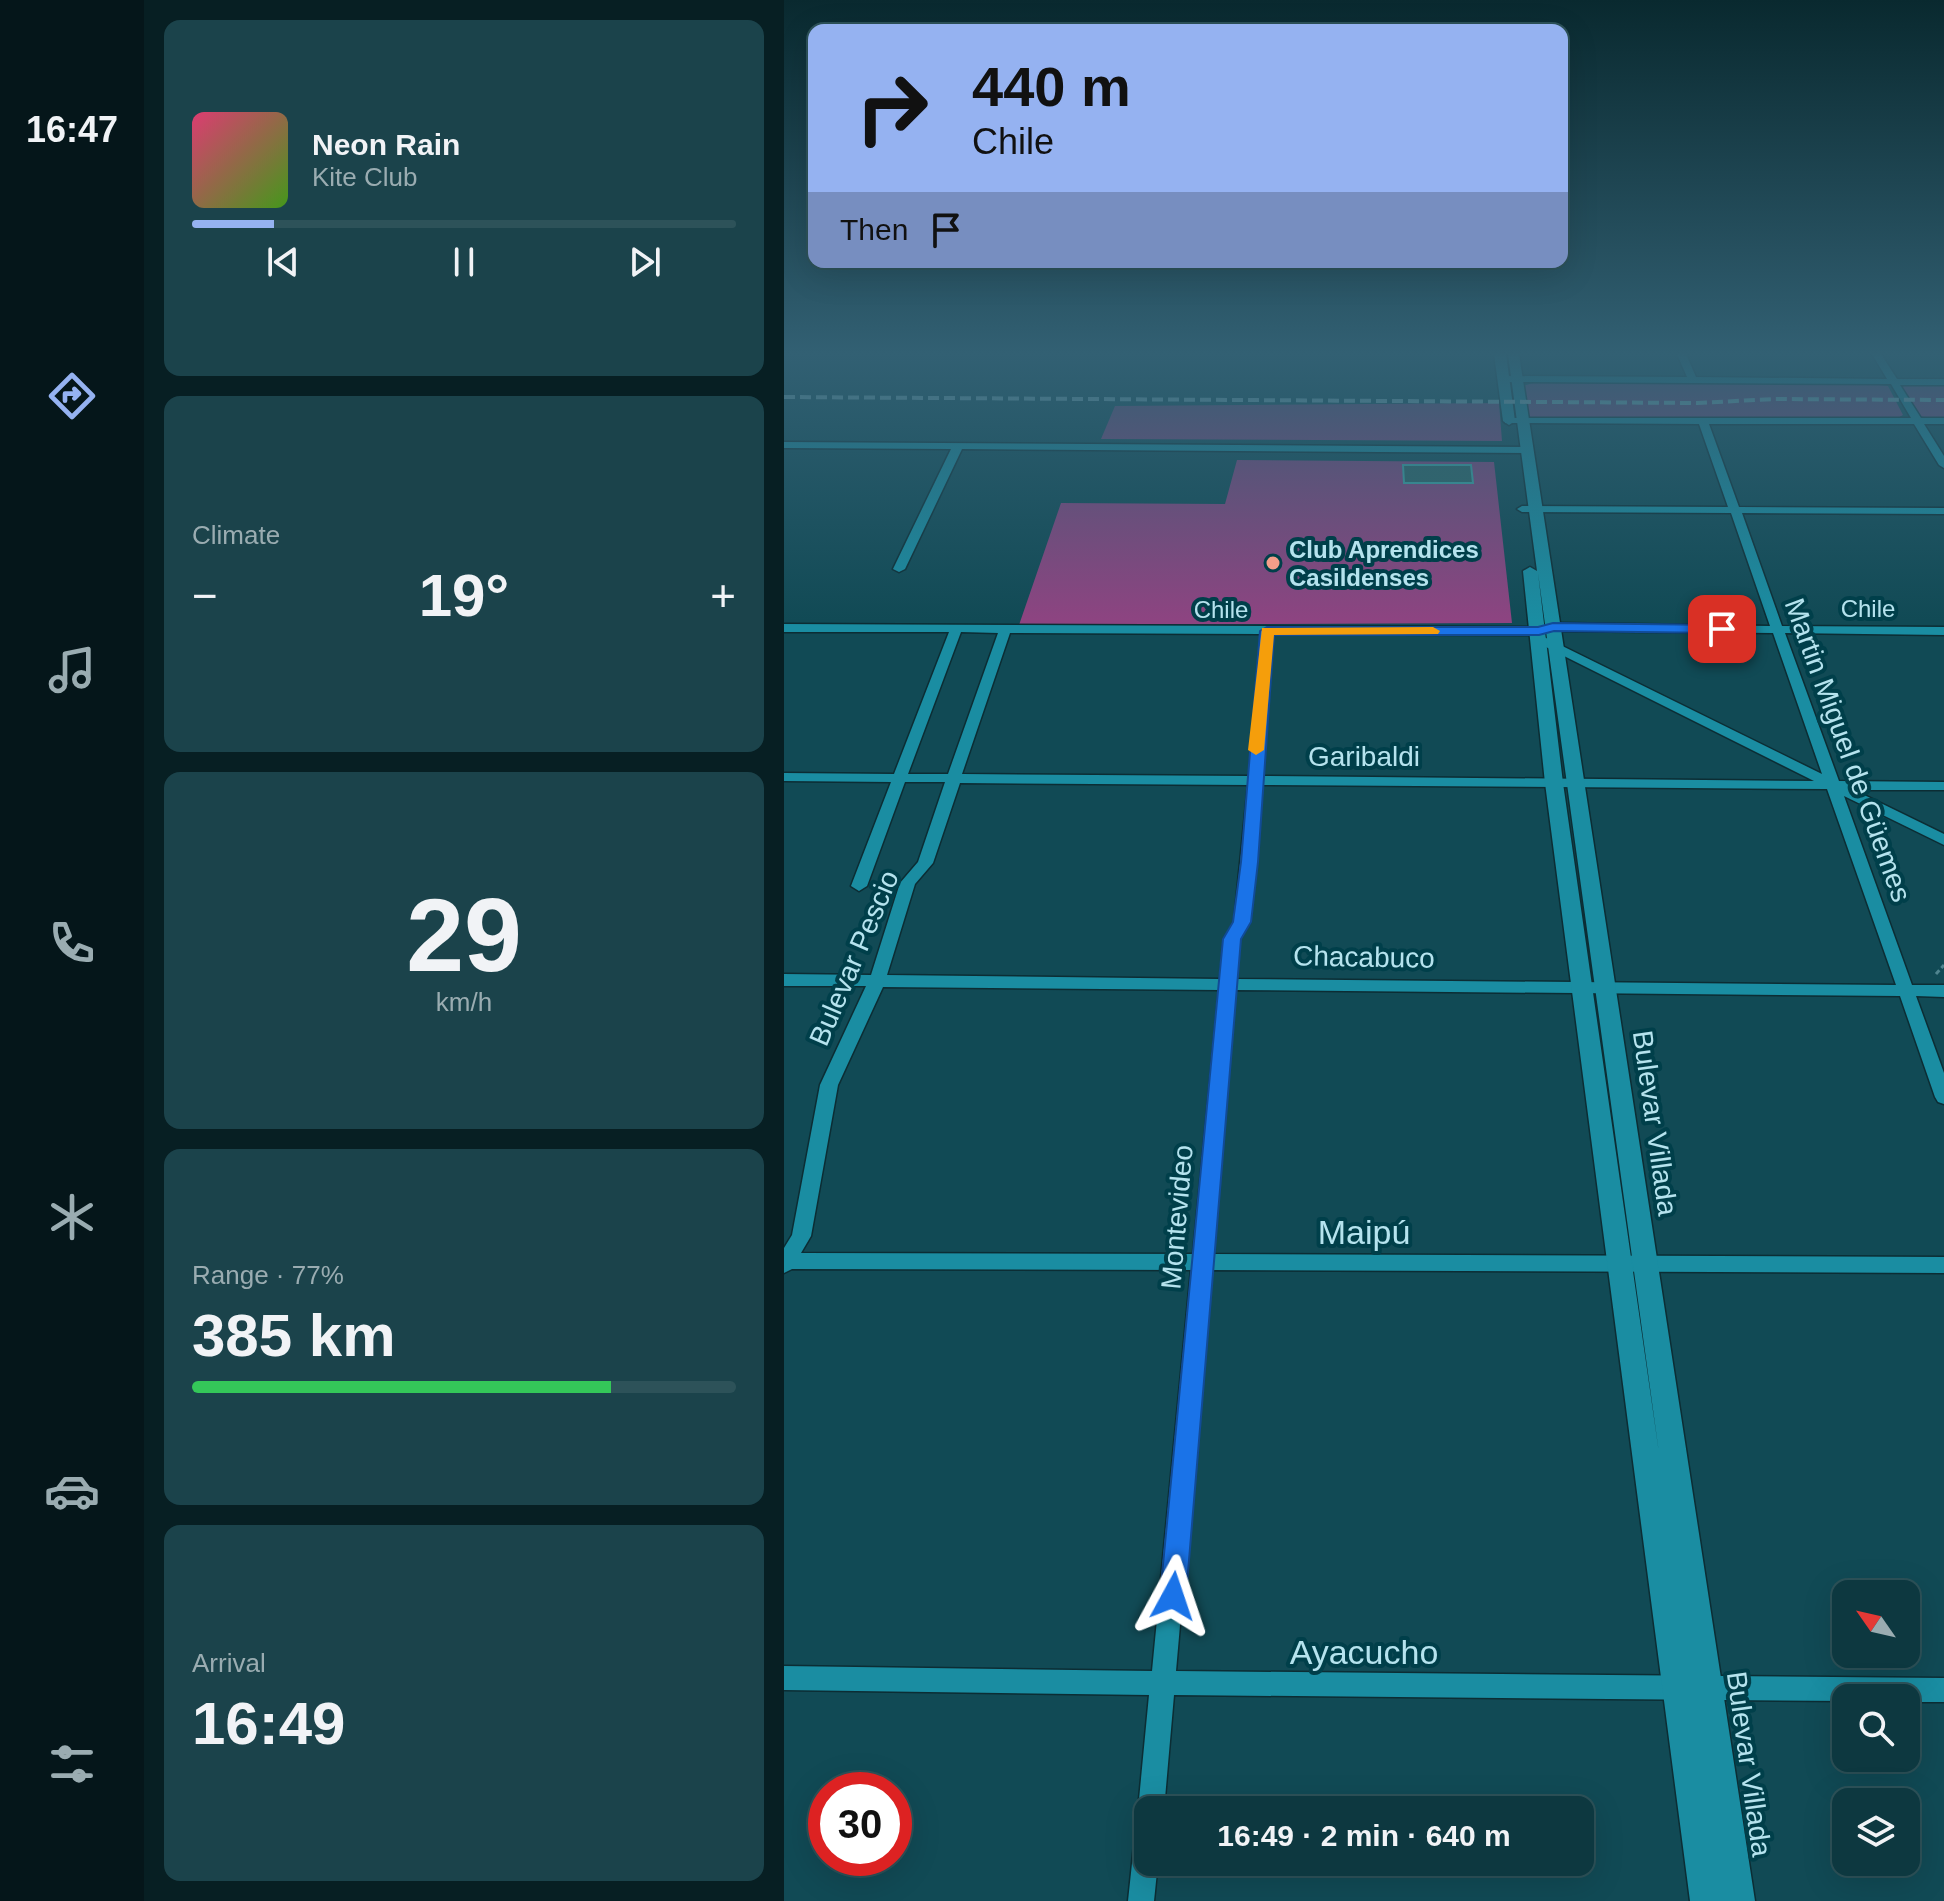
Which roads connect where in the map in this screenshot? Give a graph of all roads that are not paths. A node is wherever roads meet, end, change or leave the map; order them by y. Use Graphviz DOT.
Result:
graph roads {
  1 [pos="815,443"];
  2 [pos="889,443"];
  3 [pos="1519,443"];
  4 [pos="1711,443"];
  5 [pos="1931,443"];
  6 [pos="958,446"];
  7 [pos="1520,447"];
  8 [pos="1944,465"];
  9 [pos="1528,509"];
  10 [pos="1736,510"];
  11 [pos="1944,511"];
  12 [pos="899,569"];
  13 [pos="784,628"];
  14 [pos="956,629"];
  15 [pos="1005,629"];
  16 [pos="1778,629"];
  17 [pos="1267,631"];
  18 [pos="1944,631"];
  19 [pos="1547,636"];
  20 [pos="784,777"];
  21 [pos="900,778"];
  22 [pos="953,780"];
  23 [pos="1254,781"];
  24 [pos="1565,783"];
  25 [pos="1833,785"];
  26 [pos="1944,786"];
  27 [pos="1944,840"];
  28 [pos="859,886"];
  29 [pos="784,980"];
  30 [pos="877,981"];
  31 [pos="1230,981"];
  32 [pos="1595,986"];
  33 [pos="1906,990"];
  34 [pos="1944,991"];
  35 [pos="1944,1097"];
  36 [pos="785,1262"];
  37 [pos="1621,1263"];
  38 [pos="1645,1263"];
  39 [pos="1205,1264"];
  40 [pos="1944,1265"];
  41 [pos="784,1678"];
  42 [pos="1164,1686"];
  43 [pos="1707,1686"];
  44 [pos="1676,1687"];
  45 [pos="1944,1690"];
  46 [pos="1152,1796"];
  47 [pos="1144,1876"];
  48 [pos="1141,1901"];
  49 [pos="1707,1901"];
  50 [pos="1738,1901"];
  1 -- 6 [label="street"];
  2 -- 7 [label="street"];
  3 -- 7 [label="main road, Bulevar Villada"];
  4 -- 10 [label="street, Martin Miguel de Güemes"];
  5 -- 8 [label="street"];
  6 -- 7 [label="street"];
  6 -- 12 [label="street"];
  7 -- 9 [label="main road, Bulevar Villada"];
  9 -- 10 [label="street"];
  9 -- 19 [label="main road, Bulevar Villada"];
  10 -- 11 [label="street"];
  10 -- 16 [label="street, Martin Miguel de Güemes"];
  13 -- 14 [label="street, Chile"];
  14 -- 15 [label="street, Chile"];
  14 -- 21 [label="street, Bulevar Pescio"];
  15 -- 17 [label="street, Chile"];
  15 -- 22 [label="street, Bulevar Pescio"];
  16 -- 18 [label="street, Chile"];
  16 -- 19 [label="street, Chile"];
  16 -- 25 [label="street, Martin Miguel de Güemes"];
  17 -- 19 [label="street, Chile"];
  17 -- 23 [label="street, Montevideo"];
  19 -- 24 [label="main road, Bulevar Villada"];
  19 -- 25 [label="street"];
  20 -- 21 [label="street, Garibaldi"];
  21 -- 22 [label="street, Garibaldi"];
  21 -- 28 [label="street, Bulevar Pescio"];
  22 -- 23 [label="street, Garibaldi"];
  22 -- 30 [label="street, Bulevar Pescio"];
  23 -- 24 [label="street, Garibaldi"];
  23 -- 31 [label="street, Montevideo"];
  24 -- 25 [label="street, Garibaldi"];
  24 -- 32 [label="main road, Bulevar Villada"];
  25 -- 26 [label="street, Garibaldi"];
  25 -- 27 [label="street"];
  25 -- 33 [label="street, Martin Miguel de Güemes"];
  29 -- 30 [label="street, Chacabuco"];
  30 -- 31 [label="street, Chacabuco"];
  30 -- 36 [label="street, Bulevar Pescio"];
  31 -- 32 [label="street, Chacabuco"];
  31 -- 39 [label="street, Montevideo"];
  32 -- 33 [label="street, Chacabuco"];
  32 -- 37 [label="main road, Bulevar Villada"];
  32 -- 38 [label="main road, Bulevar Villada"];
  33 -- 34 [label="street, Chacabuco"];
  33 -- 35 [label="street, Martin Miguel de Güemes"];
  36 -- 39 [label="street, Maipú"];
  37 -- 38 [label="street, Maipú"];
  37 -- 39 [label="street, Maipú"];
  37 -- 44 [label="main road, Bulevar Villada"];
  38 -- 40 [label="street, Maipú"];
  38 -- 43 [label="main road, Bulevar Villada"];
  39 -- 42 [label="street, Montevideo"];
  41 -- 42 [label="street, Ayacucho"];
  42 -- 44 [label="street, Ayacucho"];
  42 -- 46 [label="street, Montevideo"];
  43 -- 44 [label="street, Ayacucho"];
  43 -- 45 [label="street, Ayacucho"];
  43 -- 50 [label="main road, Bulevar Villada"];
  44 -- 49 [label="main road, Bulevar Villada"];
  47 -- 48 [label="street"];
}
